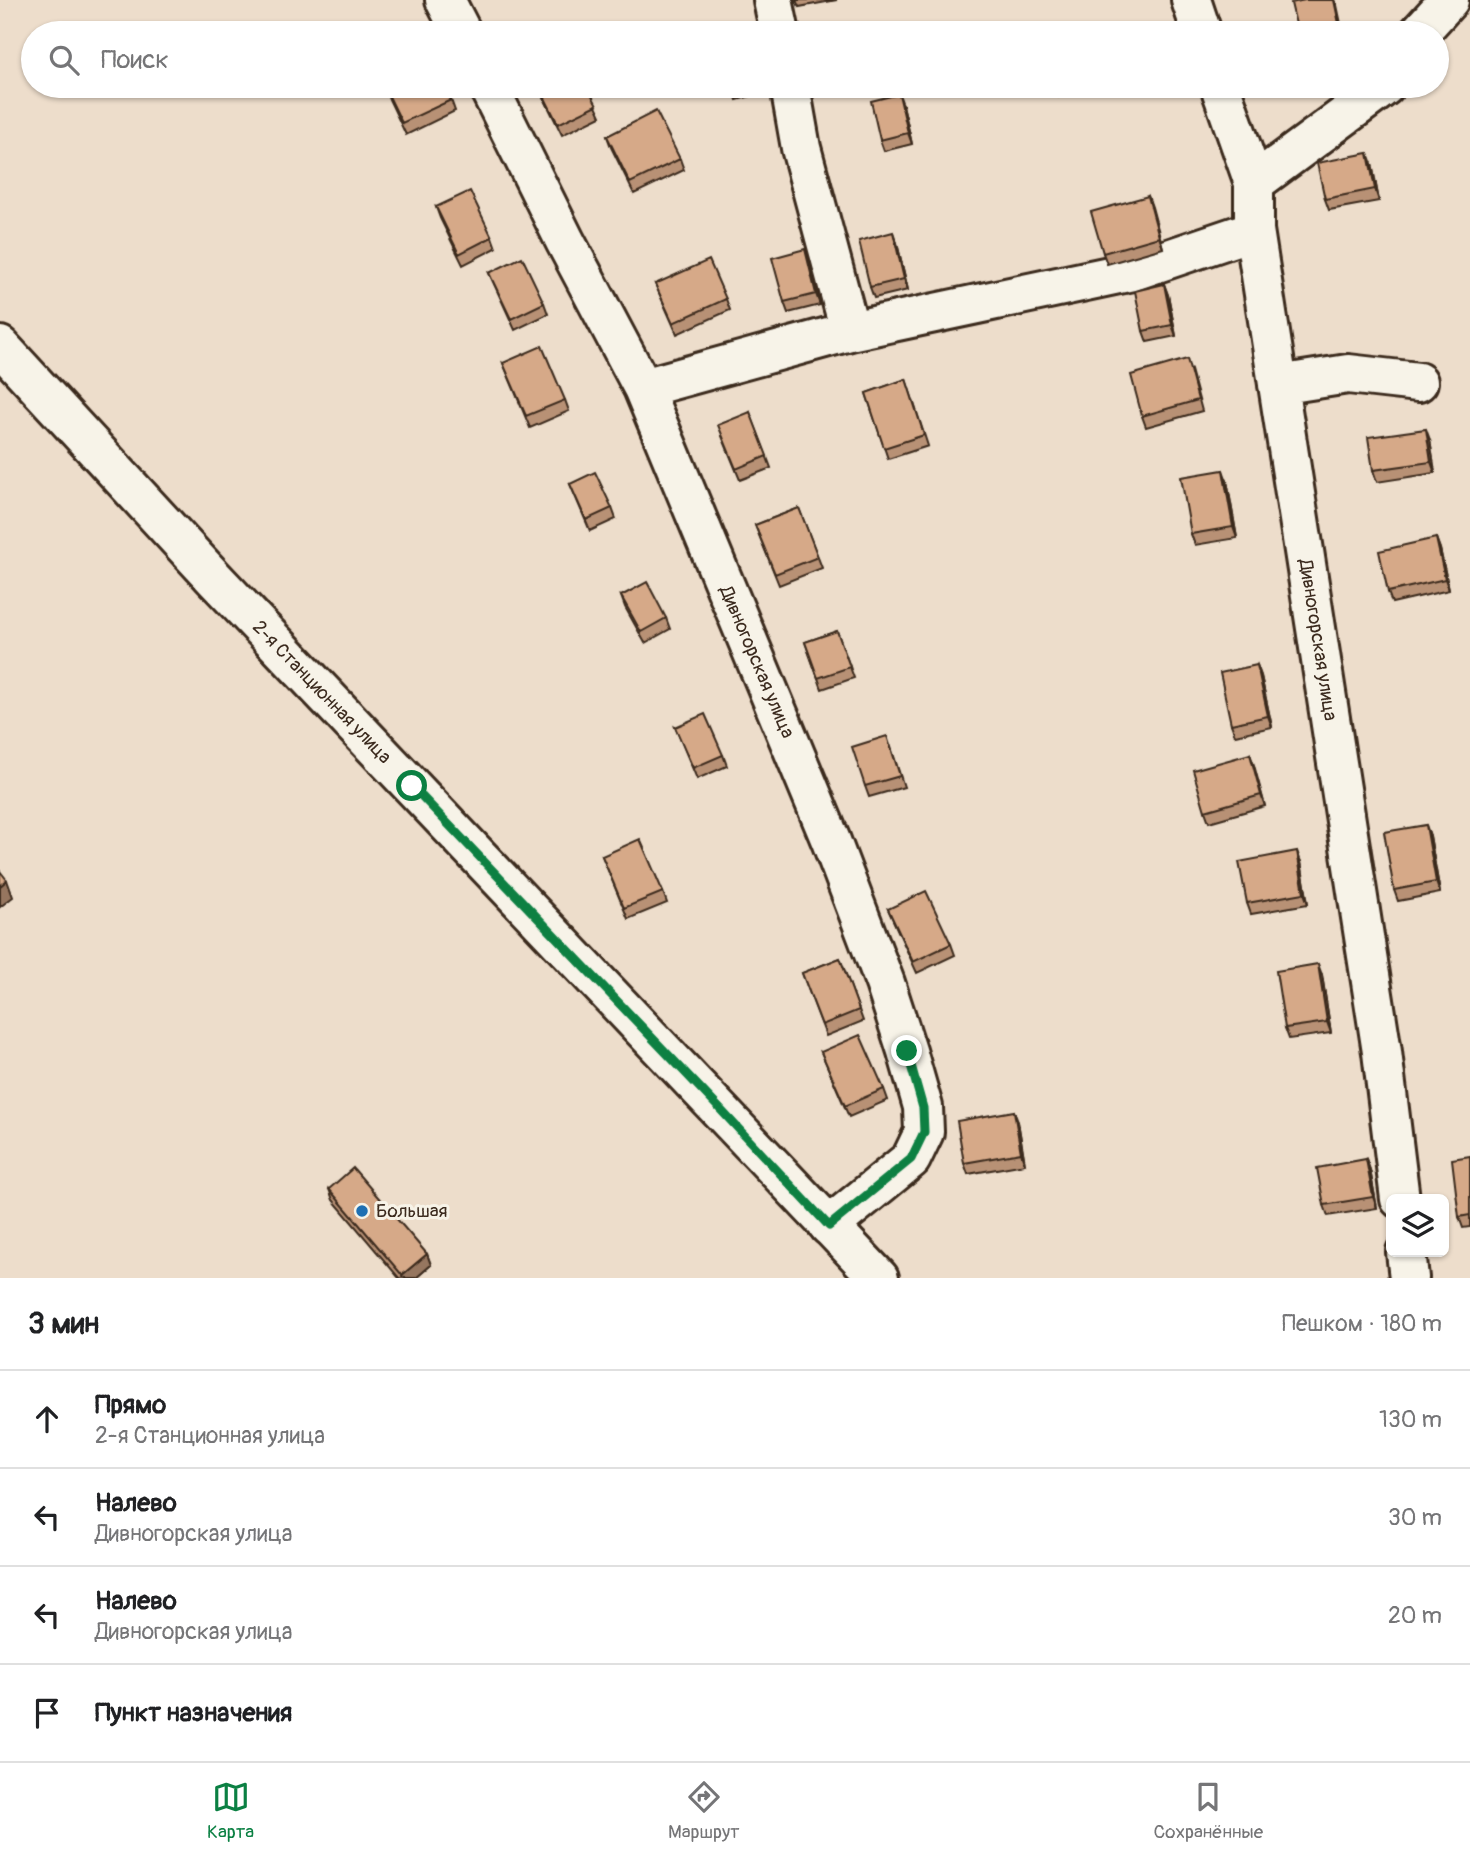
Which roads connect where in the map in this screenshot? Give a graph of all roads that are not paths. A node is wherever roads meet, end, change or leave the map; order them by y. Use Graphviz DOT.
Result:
graph roads {
  1 [pos="445,0"];
  2 [pos="774,0"];
  3 [pos="1191,0"];
  4 [pos="1449,0"];
  5 [pos="456,21"];
  6 [pos="778,21"];
  7 [pos="1198,21"];
  8 [pos="1430,21"];
  9 [pos="494,98"];
  10 [pos="792,98"];
  11 [pos="1224,98"];
  12 [pos="1369,98"];
  13 [pos="1254,183"];
  14 [pos="1254,230"];
  15 [pos="850,331"];
  16 [pos="0,346"];
  17 [pos="1418,382"];
  18 [pos="1278,385"];
  19 [pos="643,388"];
  20 [pos="1398,1194"];
  21 [pos="829,1226"];
  22 [pos="1407,1257"];
  23 [pos="879,1278"];
  24 [pos="1409,1278"];
  1 -- 5 [label="street"];
  2 -- 6 [label="street"];
  3 -- 7 [label="street"];
  4 -- 8 [label="street"];
  9 -- 19 [label="street, Дивногорская улица"];
  10 -- 15 [label="street"];
  11 -- 13 [label="street, Дивногорская улица"];
  12 -- 13 [label="street"];
  13 -- 14 [label="street, Дивногорская улица"];
  14 -- 15 [label="street"];
  14 -- 18 [label="street, Дивногорская улица"];
  15 -- 19 [label="street"];
  16 -- 21 [label="street, 2-я Станционная улица"];
  17 -- 18 [label="street"];
  18 -- 20 [label="street, Дивногорская улица"];
  19 -- 21 [label="street, Дивногорская улица"];
  21 -- 23 [label="street, 2-я Станционная улица"];
  22 -- 24 [label="street"];
}
